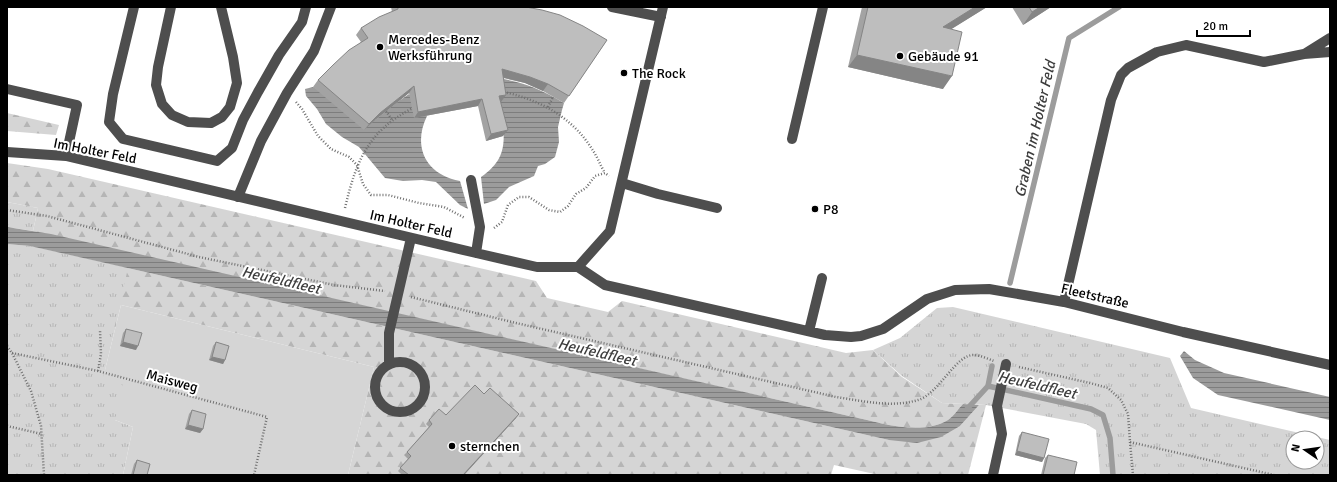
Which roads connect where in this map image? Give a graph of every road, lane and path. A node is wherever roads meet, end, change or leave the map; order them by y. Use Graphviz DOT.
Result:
graph roads {
  1 [pos="134,7"];
  2 [pos="171,7"];
  3 [pos="221,7"];
  4 [pos="306,7"];
  5 [pos="331,7"];
  6 [pos="612,7"];
  7 [pos="663,7"];
  8 [pos="823,7"];
  9 [pos="625,8"];
  10 [pos="661,17"];
  11 [pos="1330,38"];
  12 [pos="1330,52"];
  13 [pos="1304,54"];
  14 [pos="7,89"];
  15 [pos="503,92"];
  16 [pos="287,93"];
  17 [pos="553,97"];
  18 [pos="418,106"];
  19 [pos="548,107"];
  20 [pos="386,111"];
  21 [pos="392,120"];
  22 [pos="792,139"];
  23 [pos="7,152"];
  24 [pos="66,156"];
  25 [pos="357,165"];
  26 [pos="605,173"];
  27 [pos="471,180"];
  28 [pos="622,183"];
  29 [pos="238,197"];
  30 [pos="717,208"];
  31 [pos="7,210"];
  32 [pos="342,222"];
  33 [pos="480,227"];
  34 [pos="410,238"];
  35 [pos="476,253"];
  36 [pos="578,267"];
  37 [pos="822,278"];
  38 [pos="398,293"];
  39 [pos="1064,302"];
  40 [pos="100,330"];
  41 [pos="809,332"];
  42 [pos="7,346"];
  43 [pos="12,353"];
  44 [pos="389,364"];
  45 [pos="1330,365"];
  46 [pos="1006,366"];
  47 [pos="98,371"];
  48 [pos="7,426"];
  49 [pos="42,434"];
  50 [pos="1130,442"];
  51 [pos="44,475"];
  52 [pos="254,475"];
  53 [pos="993,475"];
  54 [pos="1133,475"];
  55 [pos="1274,475"];
  1 -- 4 [label="street"];
  2 -- 3 [label="street"];
  5 -- 16 [label="street"];
  6 -- 9 [label="street"];
  7 -- 10 [label="street"];
  8 -- 22 [label="street"];
  9 -- 10 [label="street"];
  10 -- 28 [label="street"];
  11 -- 13 [label="street"];
  12 -- 13 [label="street"];
  13 -- 39 [label="street"];
  14 -- 24 [label="street"];
  15 -- 19 [label="path"];
  16 -- 25 [label="path"];
  16 -- 29 [label="street"];
  17 -- 19 [label="path"];
  18 -- 21 [label="path"];
  19 -- 26 [label="path"];
  20 -- 21 [label="path"];
  21 -- 25 [label="path"];
  23 -- 24 [label="street, Im Holter Feld"];
  24 -- 29 [label="street, Im Holter Feld"];
  25 -- 32 [label="path"];
  25 -- 33 [label="path"];
  26 -- 28 [label="path"];
  26 -- 33 [label="path"];
  27 -- 33 [label="street"];
  28 -- 30 [label="street"];
  28 -- 36 [label="street"];
  29 -- 32 [label="street, Im Holter Feld"];
  31 -- 38 [label="path"];
  32 -- 34 [label="street, Im Holter Feld"];
  33 -- 35 [label="street"];
  34 -- 35 [label="street, Im Holter Feld"];
  34 -- 38 [label="street"];
  35 -- 36 [label="street, Im Holter Feld"];
  36 -- 41 [label="street, Fleetstraße"];
  37 -- 41 [label="street"];
  38 -- 44 [label="street"];
  38 -- 46 [label="path"];
  39 -- 41 [label="street, Fleetstraße"];
  39 -- 45 [label="street, Fleetstraße"];
  40 -- 47 [label="path"];
  42 -- 43 [label="path"];
  43 -- 47 [label="path, Maisweg"];
  43 -- 49 [label="path"];
  44 -- 44 [label="street"];
  46 -- 50 [label="path"];
  46 -- 53 [label="street"];
  47 -- 52 [label="path, Maisweg"];
  48 -- 49 [label="path"];
  49 -- 51 [label="path"];
  50 -- 54 [label="path"];
  50 -- 55 [label="path"];
}
